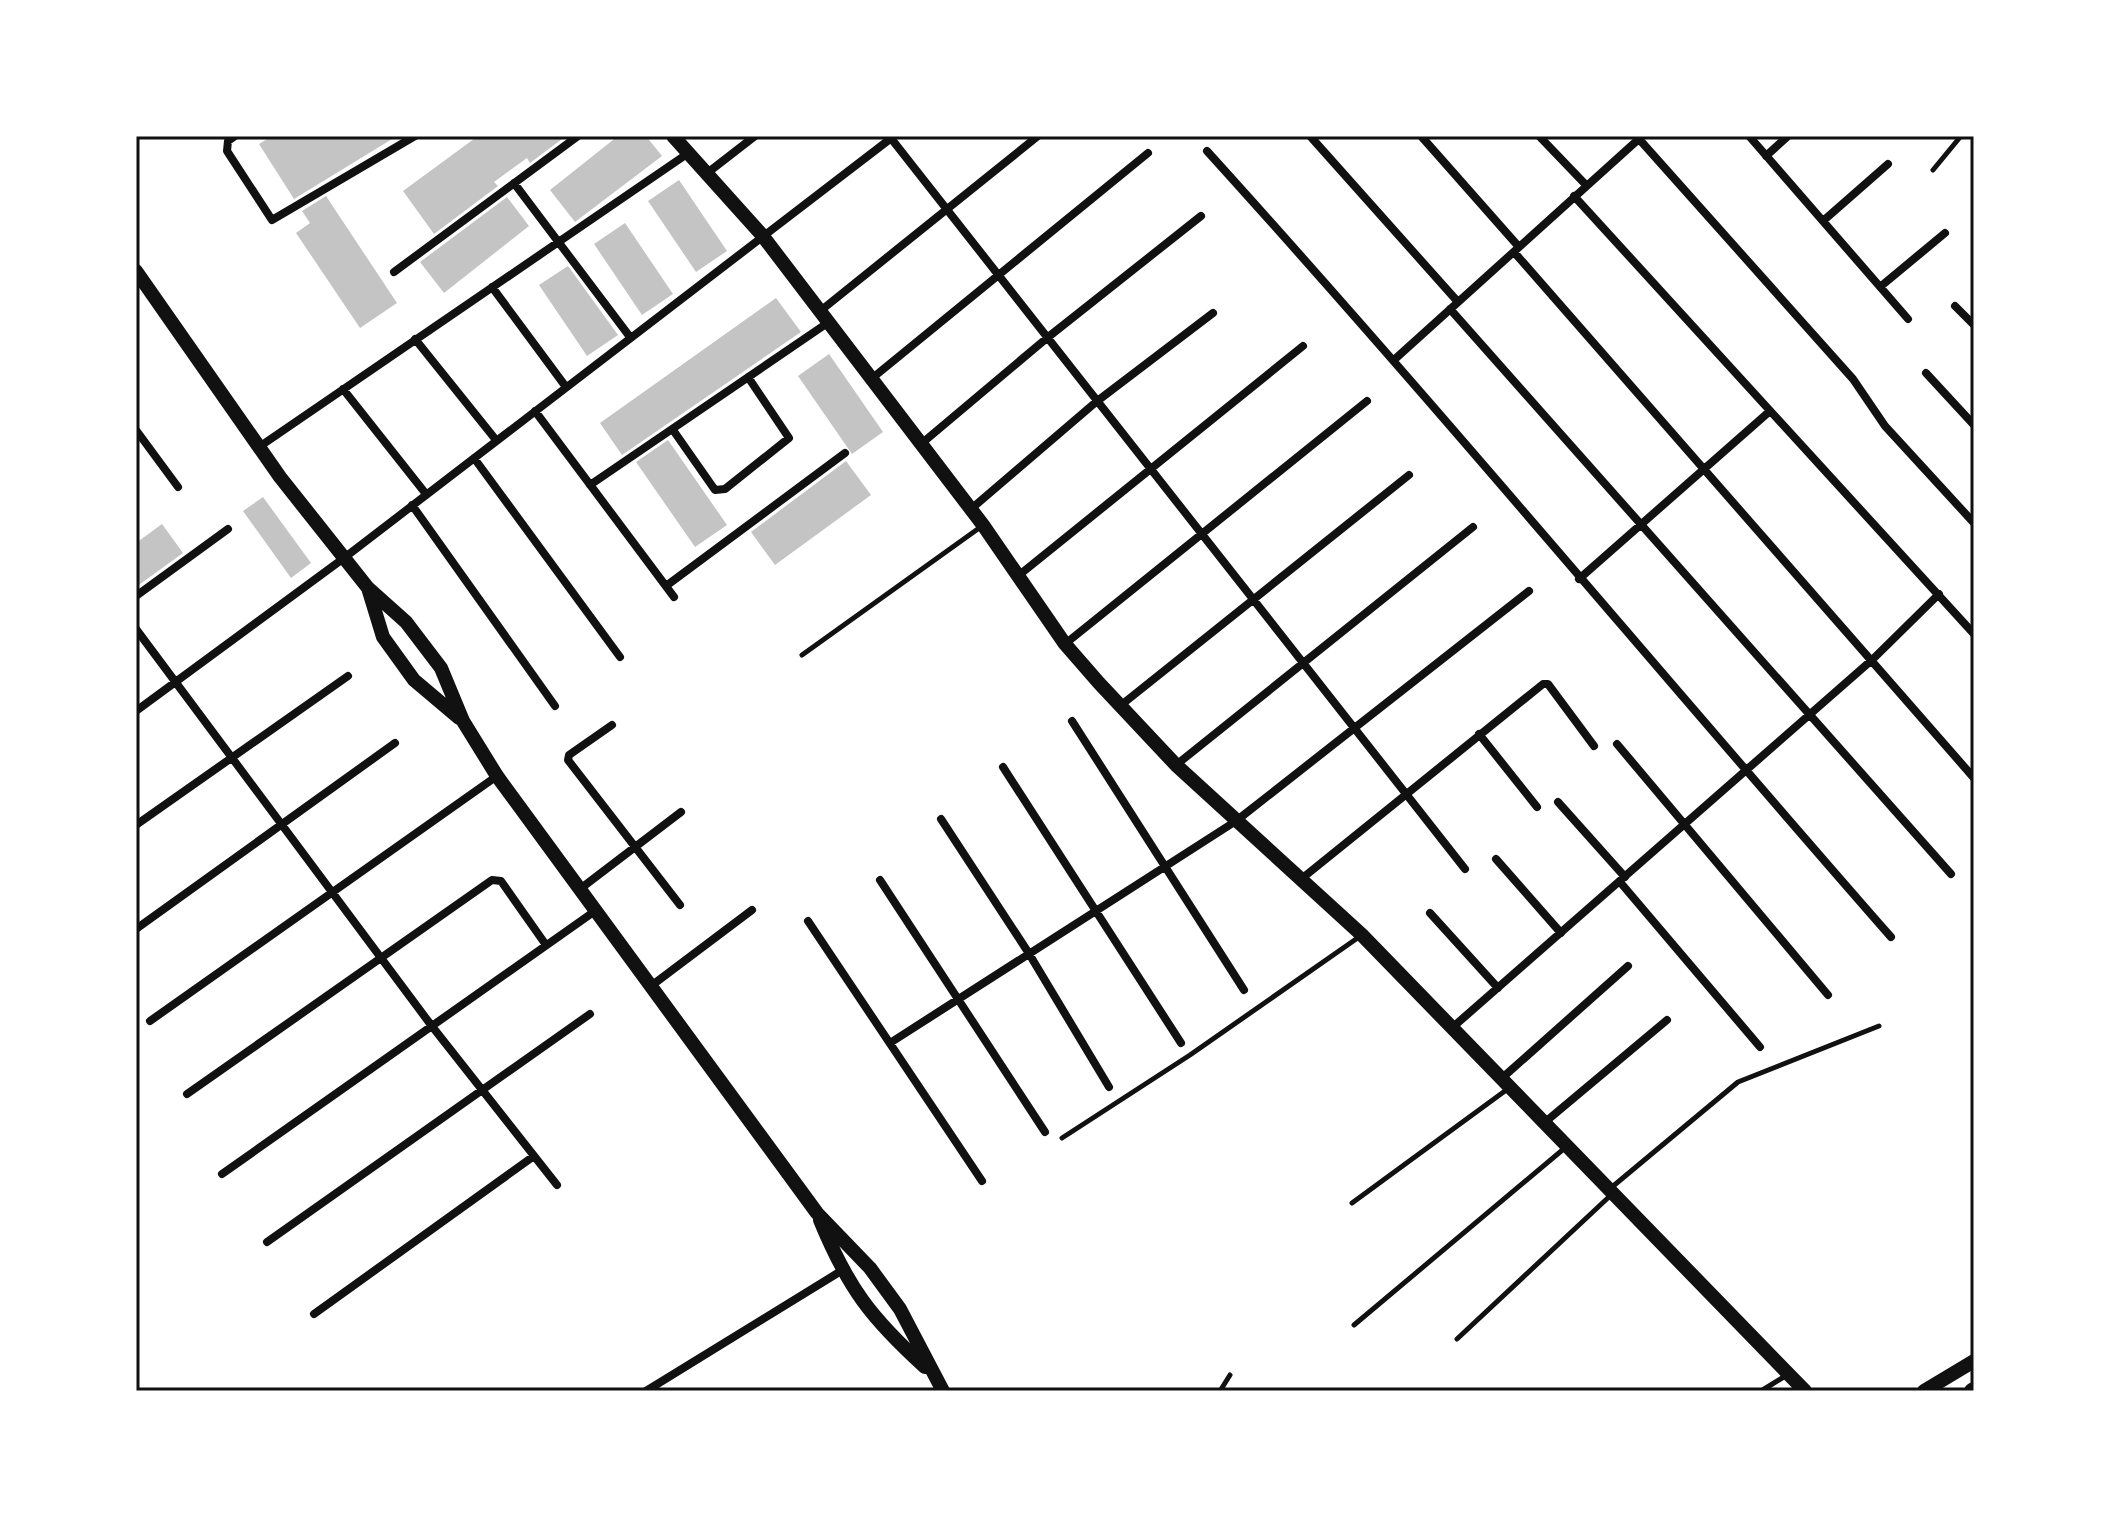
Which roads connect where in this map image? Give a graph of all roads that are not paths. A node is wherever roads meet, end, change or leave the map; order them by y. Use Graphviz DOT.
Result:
graph roads {
  1 [pos="235,136"];
  2 [pos="415,136"];
  3 [pos="578,136"];
  4 [pos="673,136"];
  5 [pos="755,136"];
  6 [pos="1038,136"];
  7 [pos="1310,136"];
  8 [pos="1421,136"];
  9 [pos="1539,136"];
  10 [pos="1749,136"];
  11 [pos="1788,136"];
  12 [pos="1961,136"];
  13 [pos="892,137"];
  14 [pos="1640,138"];
  15 [pos="1207,151"];
  16 [pos="1148,153"];
  17 [pos="687,154"];
  18 [pos="1766,156"];
  19 [pos="1888,164"];
  20 [pos="1933,170"];
  21 [pos="706,174"];
  22 [pos="514,183"];
  23 [pos="1586,185"];
  24 [pos="1574,196"];
  25 [pos="946,209"];
  26 [pos="1201,216"];
  27 [pos="1823,221"];
  28 [pos="1945,233"];
  29 [pos="762,235"];
  30 [pos="560,241"];
  31 [pos="1516,249"];
  32 [pos="394,272"];
  33 [pos="997,274"];
  34 [pos="138,280"];
  35 [pos="492,287"];
  36 [pos="1880,287"];
  37 [pos="1458,302"];
  38 [pos="1955,306"];
  39 [pos="1450,309"];
  40 [pos="1213,313"];
  41 [pos="822,318"];
  42 [pos="1908,319"];
  43 [pos="1974,325"];
  44 [pos="630,337"];
  45 [pos="1047,338"];
  46 [pos="415,339"];
  47 [pos="1303,346"];
  48 [pos="1395,359"];
  49 [pos="1926,373"];
  50 [pos="748,377"];
  51 [pos="870,380"];
  52 [pos="566,387"];
  53 [pos="343,389"];
  54 [pos="1367,401"];
  55 [pos="1096,402"];
  56 [pos="535,411"];
  57 [pos="1770,411"];
  58 [pos="1974,425"];
  59 [pos="136,430"];
  60 [pos="673,430"];
  61 [pos="496,440"];
  62 [pos="921,445"];
  63 [pos="259,447"];
  64 [pos="845,453"];
  65 [pos="474,458"];
  66 [pos="1702,469"];
  67 [pos="1151,470"];
  68 [pos="1409,475"];
  69 [pos="590,485"];
  70 [pos="178,487"];
  71 [pos="426,494"];
  72 [pos="412,505"];
  73 [pos="971,509"];
  74 [pos="1974,523"];
  75 [pos="983,525"];
  76 [pos="1639,525"];
  77 [pos="1473,527"];
  78 [pos="228,529"];
  79 [pos="1201,532"];
  80 [pos="344,558"];
  81 [pos="1018,576"];
  82 [pos="1579,579"];
  83 [pos="666,586"];
  84 [pos="368,588"];
  85 [pos="1529,591"];
  86 [pos="1939,594"];
  87 [pos="136,596"];
  88 [pos="1254,596"];
  89 [pos="674,597"];
  90 [pos="136,629"];
  91 [pos="1974,634"];
  92 [pos="1065,644"];
  93 [pos="802,655"];
  94 [pos="620,657"];
  95 [pos="1873,659"];
  96 [pos="1303,663"];
  97 [pos="348,676"];
  98 [pos="176,682"];
  99 [pos="555,706"];
  100 [pos="1120,706"];
  101 [pos="136,711"];
  102 [pos="1808,716"];
  103 [pos="463,721"];
  104 [pos="1072,721"];
  105 [pos="612,725"];
  106 [pos="1354,729"];
  107 [pos="1479,734"];
  108 [pos="395,743"];
  109 [pos="1617,744"];
  110 [pos="1594,746"];
  111 [pos="232,756"];
  112 [pos="1176,765"];
  113 [pos="1003,767"];
  114 [pos="1745,771"];
  115 [pos="497,776"];
  116 [pos="1974,778"];
  117 [pos="1405,792"];
  118 [pos="1558,802"];
  119 [pos="1537,807"];
  120 [pos="681,812"];
  121 [pos="941,819"];
  122 [pos="1236,821"];
  123 [pos="281,824"];
  124 [pos="136,825"];
  125 [pos="1685,825"];
  126 [pos="634,848"];
  127 [pos="1496,859"];
  128 [pos="1163,865"];
  129 [pos="1465,869"];
  130 [pos="1951,874"];
  131 [pos="880,880"];
  132 [pos="1300,880"];
  133 [pos="1622,880"];
  134 [pos="580,889"];
  135 [pos="333,892"];
  136 [pos="680,905"];
  137 [pos="1093,909"];
  138 [pos="752,910"];
  139 [pos="595,911"];
  140 [pos="1430,913"];
  141 [pos="808,921"];
  142 [pos="136,929"];
  143 [pos="1561,933"];
  144 [pos="1362,935"];
  145 [pos="1891,937"];
  146 [pos="546,945"];
  147 [pos="1028,952"];
  148 [pos="381,958"];
  149 [pos="1628,966"];
  150 [pos="650,987"];
  151 [pos="1498,988"];
  152 [pos="1244,990"];
  153 [pos="1828,995"];
  154 [pos="958,999"];
  155 [pos="590,1014"];
  156 [pos="1667,1020"];
  157 [pos="150,1021"];
  158 [pos="431,1025"];
  159 [pos="1879,1026"];
  160 [pos="1453,1027"];
  161 [pos="890,1043"];
  162 [pos="1181,1043"];
  163 [pos="1760,1047"];
  164 [pos="1506,1083"];
  165 [pos="1109,1087"];
  166 [pos="481,1091"];
  167 [pos="187,1094"];
  168 [pos="1544,1123"];
  169 [pos="1045,1132"];
  170 [pos="1062,1138"];
  171 [pos="1567,1146"];
  172 [pos="534,1156"];
  173 [pos="222,1174"];
  174 [pos="982,1181"];
  175 [pos="557,1185"];
  176 [pos="1610,1192"];
  177 [pos="1352,1203"];
  178 [pos="817,1213"];
  179 [pos="267,1242"];
  180 [pos="841,1271"];
  181 [pos="314,1314"];
  182 [pos="1354,1325"];
  183 [pos="1457,1339"];
  184 [pos="1974,1361"];
  185 [pos="931,1373"];
  186 [pos="1788,1374"];
  187 [pos="1230,1375"];
  188 [pos="646,1391"];
  189 [pos="943,1391"];
  190 [pos="1220,1391"];
  191 [pos="1761,1391"];
  192 [pos="1805,1391"];
  193 [pos="1924,1391"];
  1 -- 2 [label="street"];
  3 -- 22 [label="street"];
  4 -- 17 [label="street"];
  5 -- 21 [label="street"];
  6 -- 25 [label="street"];
  7 -- 37 [label="street"];
  8 -- 31 [label="street"];
  9 -- 23 [label="street"];
  10 -- 18 [label="street"];
  11 -- 18 [label="street"];
  12 -- 20 [label="lane"];
  13 -- 25 [label="street"];
  13 -- 29 [label="street"];
  14 -- 23 [label="street"];
  14 -- 74 [label="street"];
  15 -- 48 [label="street"];
  16 -- 33 [label="street"];
  17 -- 21 [label="street"];
  17 -- 30 [label="street"];
  18 -- 27 [label="street"];
  19 -- 27 [label="street"];
  21 -- 29 [label="street"];
  22 -- 30 [label="street"];
  22 -- 32 [label="street"];
  23 -- 24 [label="street"];
  24 -- 31 [label="street"];
  24 -- 57 [label="street"];
  25 -- 33 [label="street"];
  25 -- 41 [label="street"];
  26 -- 45 [label="street"];
  27 -- 36 [label="street"];
  28 -- 36 [label="street"];
  29 -- 41 [label="street"];
  29 -- 44 [label="street"];
  30 -- 35 [label="street"];
  30 -- 44 [label="street"];
  31 -- 37 [label="street"];
  31 -- 66 [label="street"];
  33 -- 45 [label="street"];
  33 -- 51 [label="street"];
  34 -- 63 [label="street"];
  35 -- 46 [label="street"];
  35 -- 52 [label="street"];
  36 -- 42 [label="street"];
  37 -- 39 [label="street"];
  38 -- 43 [label="street"];
  39 -- 48 [label="street"];
  39 -- 76 [label="street"];
  40 -- 55 [label="street"];
  41 -- 50 [label="street"];
  41 -- 51 [label="street"];
  44 -- 52 [label="street"];
  45 -- 55 [label="street"];
  45 -- 62 [label="street"];
  46 -- 53 [label="street"];
  46 -- 61 [label="street"];
  47 -- 67 [label="street"];
  48 -- 82 [label="street"];
  49 -- 58 [label="street"];
  50 -- 60 [label="street"];
  50 -- 60 [label="street"];
  51 -- 62 [label="street"];
  52 -- 56 [label="street"];
  53 -- 63 [label="street"];
  53 -- 71 [label="street"];
  54 -- 79 [label="street"];
  55 -- 67 [label="street"];
  55 -- 73 [label="street"];
  56 -- 61 [label="street"];
  56 -- 69 [label="street"];
  57 -- 66 [label="street"];
  57 -- 86 [label="street"];
  59 -- 70 [label="street"];
  60 -- 69 [label="street"];
  61 -- 65 [label="street"];
  62 -- 73 [label="street"];
  63 -- 80 [label="street"];
  64 -- 83 [label="street"];
  65 -- 71 [label="street"];
  65 -- 94 [label="street"];
  66 -- 76 [label="street"];
  66 -- 95 [label="street"];
  67 -- 79 [label="street"];
  67 -- 81 [label="street"];
  68 -- 88 [label="street"];
  69 -- 83 [label="street"];
  71 -- 72 [label="street"];
  72 -- 80 [label="street"];
  72 -- 99 [label="street"];
  73 -- 75 [label="street"];
  75 -- 81 [label="street"];
  75 -- 93 [label="lane"];
  76 -- 82 [label="street"];
  76 -- 102 [label="street"];
  77 -- 96 [label="street"];
  78 -- 87 [label="street"];
  79 -- 88 [label="street"];
  79 -- 92 [label="street"];
  80 -- 84 [label="street"];
  80 -- 98 [label="street"];
  81 -- 92 [label="street"];
  82 -- 114 [label="street"];
  83 -- 89 [label="street"];
  84 -- 103 [label="street"];
  84 -- 103 [label="street"];
  85 -- 106 [label="street"];
  86 -- 91 [label="street"];
  86 -- 95 [label="street"];
  88 -- 96 [label="street"];
  88 -- 100 [label="street"];
  90 -- 98 [label="street"];
  92 -- 100 [label="street"];
  95 -- 102 [label="street"];
  95 -- 116 [label="street"];
  96 -- 106 [label="street"];
  96 -- 112 [label="street"];
  97 -- 111 [label="street"];
  98 -- 101 [label="street"];
  98 -- 111 [label="street"];
  100 -- 112 [label="street"];
  102 -- 114 [label="street"];
  102 -- 130 [label="street"];
  103 -- 115 [label="street"];
  104 -- 128 [label="street"];
  105 -- 126 [label="street"];
  106 -- 117 [label="street"];
  106 -- 122 [label="street"];
  107 -- 110 [label="street"];
  107 -- 117 [label="street"];
  107 -- 119 [label="street"];
  108 -- 123 [label="street"];
  109 -- 125 [label="street"];
  111 -- 123 [label="street"];
  111 -- 124 [label="street"];
  112 -- 122 [label="street"];
  113 -- 137 [label="street"];
  114 -- 125 [label="street"];
  114 -- 145 [label="street"];
  115 -- 134 [label="street"];
  115 -- 135 [label="street"];
  117 -- 129 [label="street"];
  117 -- 132 [label="street"];
  118 -- 133 [label="street"];
  120 -- 126 [label="street"];
  121 -- 147 [label="street"];
  122 -- 128 [label="street"];
  122 -- 132 [label="street"];
  123 -- 135 [label="street"];
  123 -- 142 [label="street"];
  125 -- 133 [label="street"];
  125 -- 153 [label="street"];
  126 -- 134 [label="street"];
  126 -- 136 [label="street"];
  127 -- 143 [label="street"];
  128 -- 137 [label="street"];
  128 -- 152 [label="street"];
  131 -- 154 [label="street"];
  132 -- 144 [label="street"];
  133 -- 143 [label="street"];
  133 -- 163 [label="street"];
  134 -- 139 [label="street"];
  135 -- 148 [label="street"];
  135 -- 157 [label="street"];
  137 -- 147 [label="street"];
  137 -- 162 [label="street"];
  138 -- 150 [label="street"];
  139 -- 146 [label="street"];
  139 -- 150 [label="street"];
  140 -- 151 [label="street"];
  141 -- 161 [label="street"];
  143 -- 151 [label="street"];
  144 -- 160 [label="street"];
  144 -- 170 [label="lane"];
  146 -- 148 [label="street"];
  146 -- 158 [label="street"];
  147 -- 154 [label="street"];
  147 -- 165 [label="street"];
  148 -- 158 [label="street"];
  148 -- 167 [label="street"];
  149 -- 164 [label="street"];
  150 -- 178 [label="street"];
  151 -- 160 [label="street"];
  154 -- 161 [label="street"];
  154 -- 169 [label="street"];
  155 -- 166 [label="street"];
  156 -- 168 [label="street"];
  158 -- 166 [label="street"];
  158 -- 173 [label="street"];
  159 -- 176 [label="lane"];
  160 -- 164 [label="street"];
  161 -- 174 [label="street"];
  164 -- 168 [label="street"];
  164 -- 177 [label="lane"];
  166 -- 172 [label="street"];
  166 -- 179 [label="street"];
  168 -- 171 [label="street"];
  171 -- 176 [label="street"];
  171 -- 182 [label="lane"];
  172 -- 175 [label="street"];
  172 -- 181 [label="street"];
  176 -- 183 [label="lane"];
  176 -- 186 [label="street"];
  178 -- 180 [label="street"];
  178 -- 185 [label="street"];
  180 -- 185 [label="street"];
  180 -- 188 [label="street"];
  184 -- 193 [label="street"];
  185 -- 189 [label="street"];
  186 -- 191 [label="lane"];
  186 -- 192 [label="street"];
  187 -- 190 [label="lane"];
}
